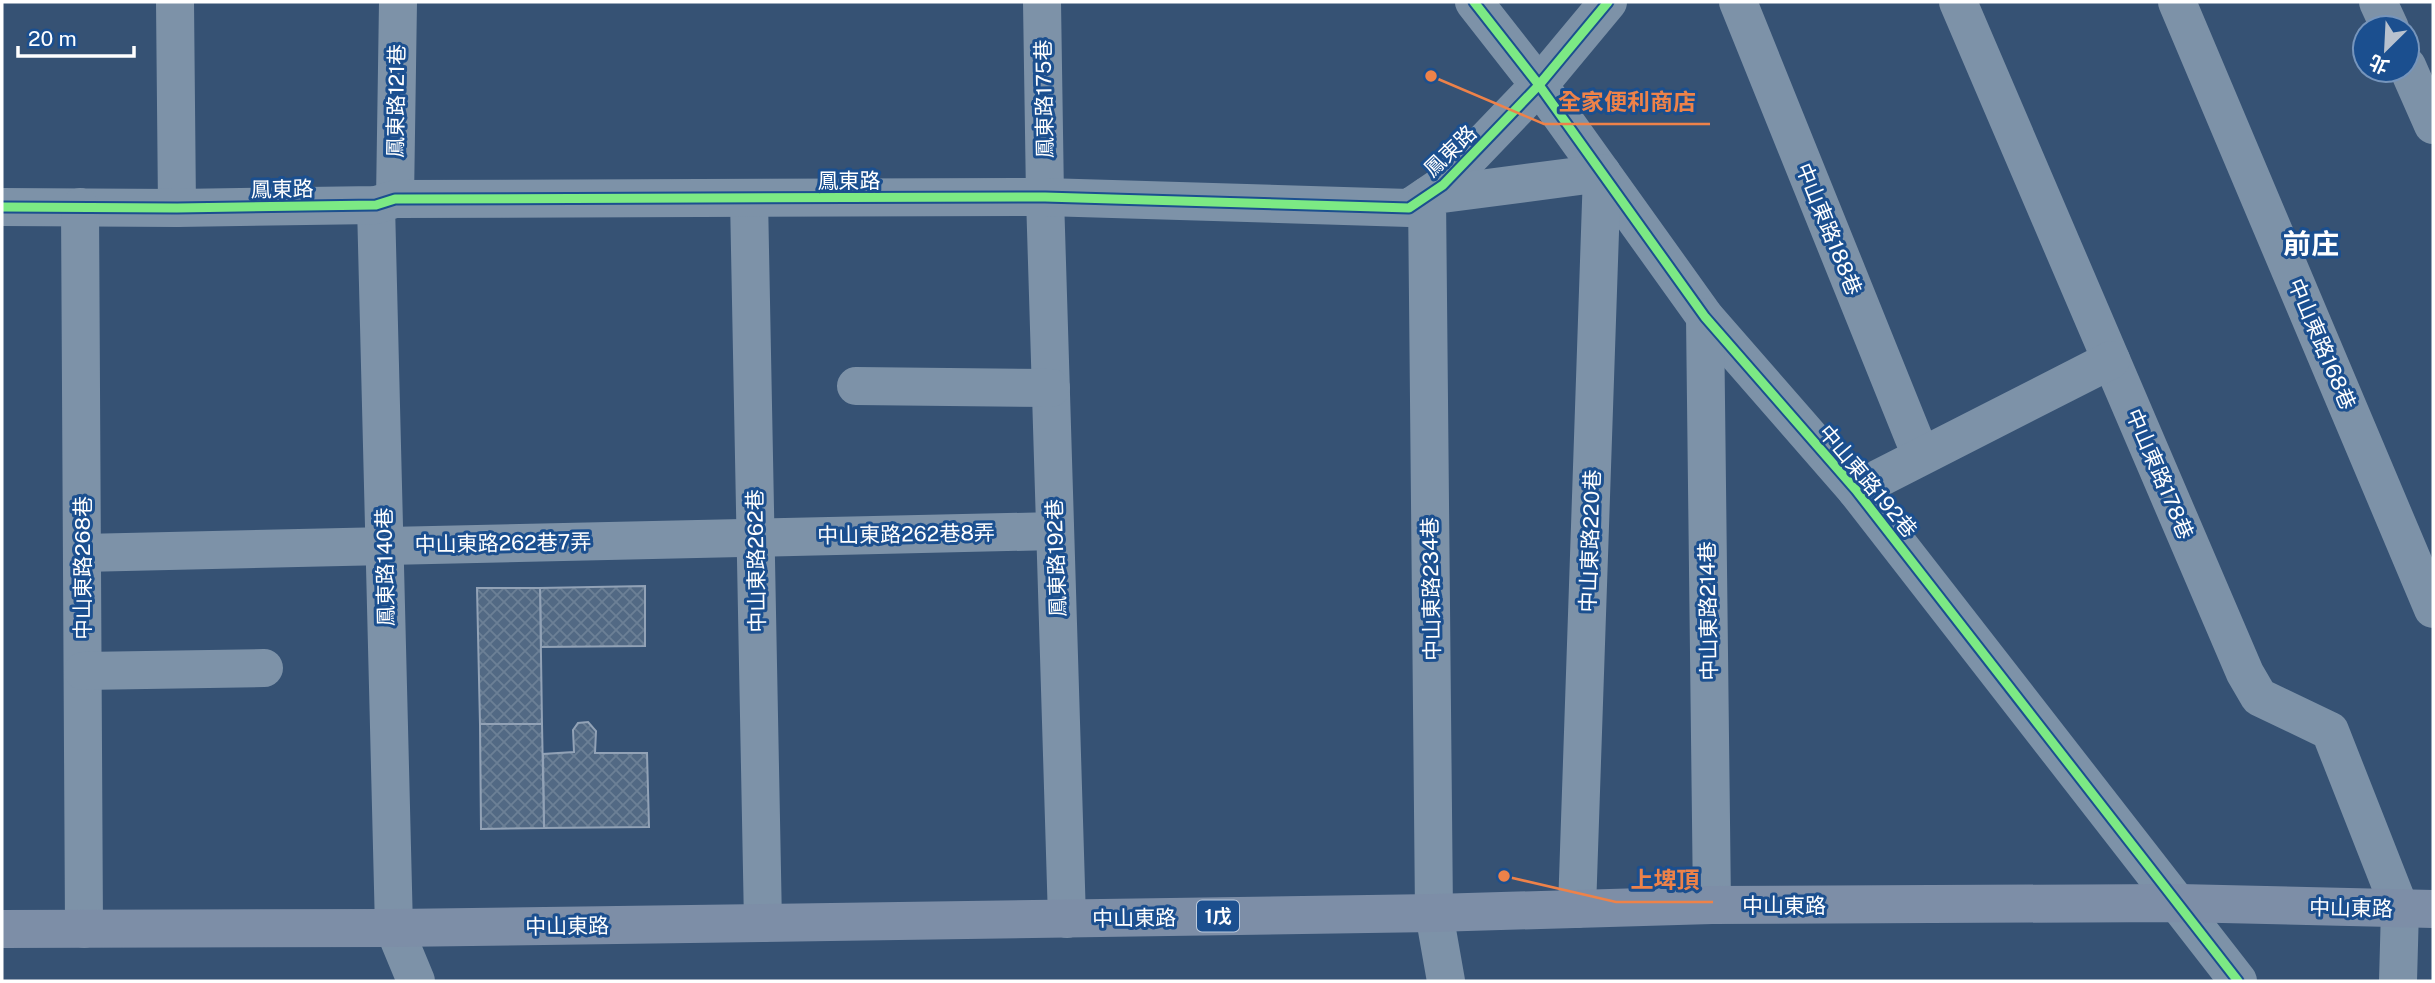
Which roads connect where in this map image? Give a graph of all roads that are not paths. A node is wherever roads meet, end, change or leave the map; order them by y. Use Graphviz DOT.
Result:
graph roads {
  1 [pos="175,2"];
  2 [pos="398,2"];
  3 [pos="1042,2"];
  4 [pos="1474,2"];
  5 [pos="1608,2"];
  6 [pos="1738,2"];
  7 [pos="1958,2"];
  8 [pos="2177,2"];
  9 [pos="2415,84"];
  10 [pos="1539,85"];
  11 [pos="2433,125"];
  12 [pos="1602,173"];
  13 [pos="1427,196"];
  14 [pos="1045,197"];
  15 [pos="749,198"];
  16 [pos="385,202"];
  17 [pos="2,207"];
  18 [pos="80,207"];
  19 [pos="177,208"];
  20 [pos="1704,317"];
  21 [pos="2111,360"];
  22 [pos="856,386"];
  23 [pos="1051,388"];
  24 [pos="1921,456"];
  25 [pos="1856,490"];
  26 [pos="1055,531"];
  27 [pos="756,537"];
  28 [pos="384,546"];
  29 [pos="82,553"];
  30 [pos="2433,609"];
  31 [pos="264,668"];
  32 [pos="83,671"];
  33 [pos="2179,903"];
  34 [pos="1712,905"];
  35 [pos="1577,909"];
  36 [pos="2417,909"];
  37 [pos="1434,913"];
  38 [pos="1067,919"];
  39 [pos="763,923"];
  40 [pos="394,928"];
  41 [pos="2,929"];
  42 [pos="84,929"];
  43 [pos="415,981"];
  44 [pos="1446,981"];
  45 [pos="2238,981"];
  46 [pos="2398,981"];
  1 -- 19 [label="street"];
  2 -- 16 [label="street, 鳳東路121巷"];
  3 -- 14 [label="street, 鳳東路175巷"];
  4 -- 10 [label="street, 中山東路192巷"];
  5 -- 10 [label="street, 鳳東路"];
  6 -- 24 [label="street, 中山東路188巷"];
  7 -- 21 [label="street, 中山東路178巷"];
  8 -- 30 [label="street, 中山東路168巷"];
  9 -- 11 [label="street"];
  10 -- 12 [label="street, 中山東路192巷"];
  10 -- 13 [label="street, 鳳東路"];
  12 -- 13 [label="street"];
  12 -- 20 [label="street, 中山東路192巷"];
  12 -- 35 [label="street, 中山東路220巷"];
  13 -- 14 [label="street, 鳳東路"];
  13 -- 37 [label="street, 中山東路234巷"];
  14 -- 15 [label="street, 鳳東路"];
  14 -- 23 [label="street, 鳳東路192巷"];
  15 -- 16 [label="street, 鳳東路"];
  15 -- 27 [label="street, 中山東路262巷"];
  16 -- 19 [label="street, 鳳東路"];
  16 -- 28 [label="street, 鳳東路140巷"];
  17 -- 18 [label="street, 鳳東路"];
  18 -- 19 [label="street, 鳳東路"];
  18 -- 29 [label="street, 中山東路268巷"];
  20 -- 25 [label="street, 中山東路192巷"];
  20 -- 34 [label="street, 中山東路214巷"];
  21 -- 24 [label="street"];
  21 -- 36 [label="street, 中山東路178巷"];
  22 -- 23 [label="street"];
  23 -- 26 [label="street, 鳳東路192巷"];
  24 -- 25 [label="street"];
  25 -- 33 [label="street, 中山東路192巷"];
  26 -- 27 [label="street, 中山東路262巷8弄"];
  26 -- 38 [label="street, 鳳東路192巷"];
  27 -- 28 [label="street, 中山東路262巷7弄"];
  27 -- 39 [label="street, 中山東路262巷"];
  28 -- 29 [label="street, 中山東路262巷7弄"];
  28 -- 40 [label="street, 鳳東路140巷"];
  29 -- 32 [label="street, 中山東路268巷"];
  31 -- 32 [label="street"];
  32 -- 42 [label="street, 中山東路268巷"];
  33 -- 34 [label="main road, 中山東路 / 1戊"];
  33 -- 36 [label="main road, 中山東路 / 1戊"];
  33 -- 45 [label="street, 中山東路192巷"];
  34 -- 35 [label="main road, 中山東路 / 1戊"];
  35 -- 37 [label="main road, 中山東路 / 1戊"];
  36 -- 46 [label="street"];
  37 -- 38 [label="main road, 中山東路 / 1戊"];
  37 -- 44 [label="street, 中山東路234巷"];
  38 -- 39 [label="main road, 中山東路 / 1戊"];
  39 -- 40 [label="main road, 中山東路 / 1戊"];
  40 -- 42 [label="main road, 中山東路 / 1戊"];
  40 -- 43 [label="street"];
  41 -- 42 [label="main road, 中山東路 / 1戊"];
}
